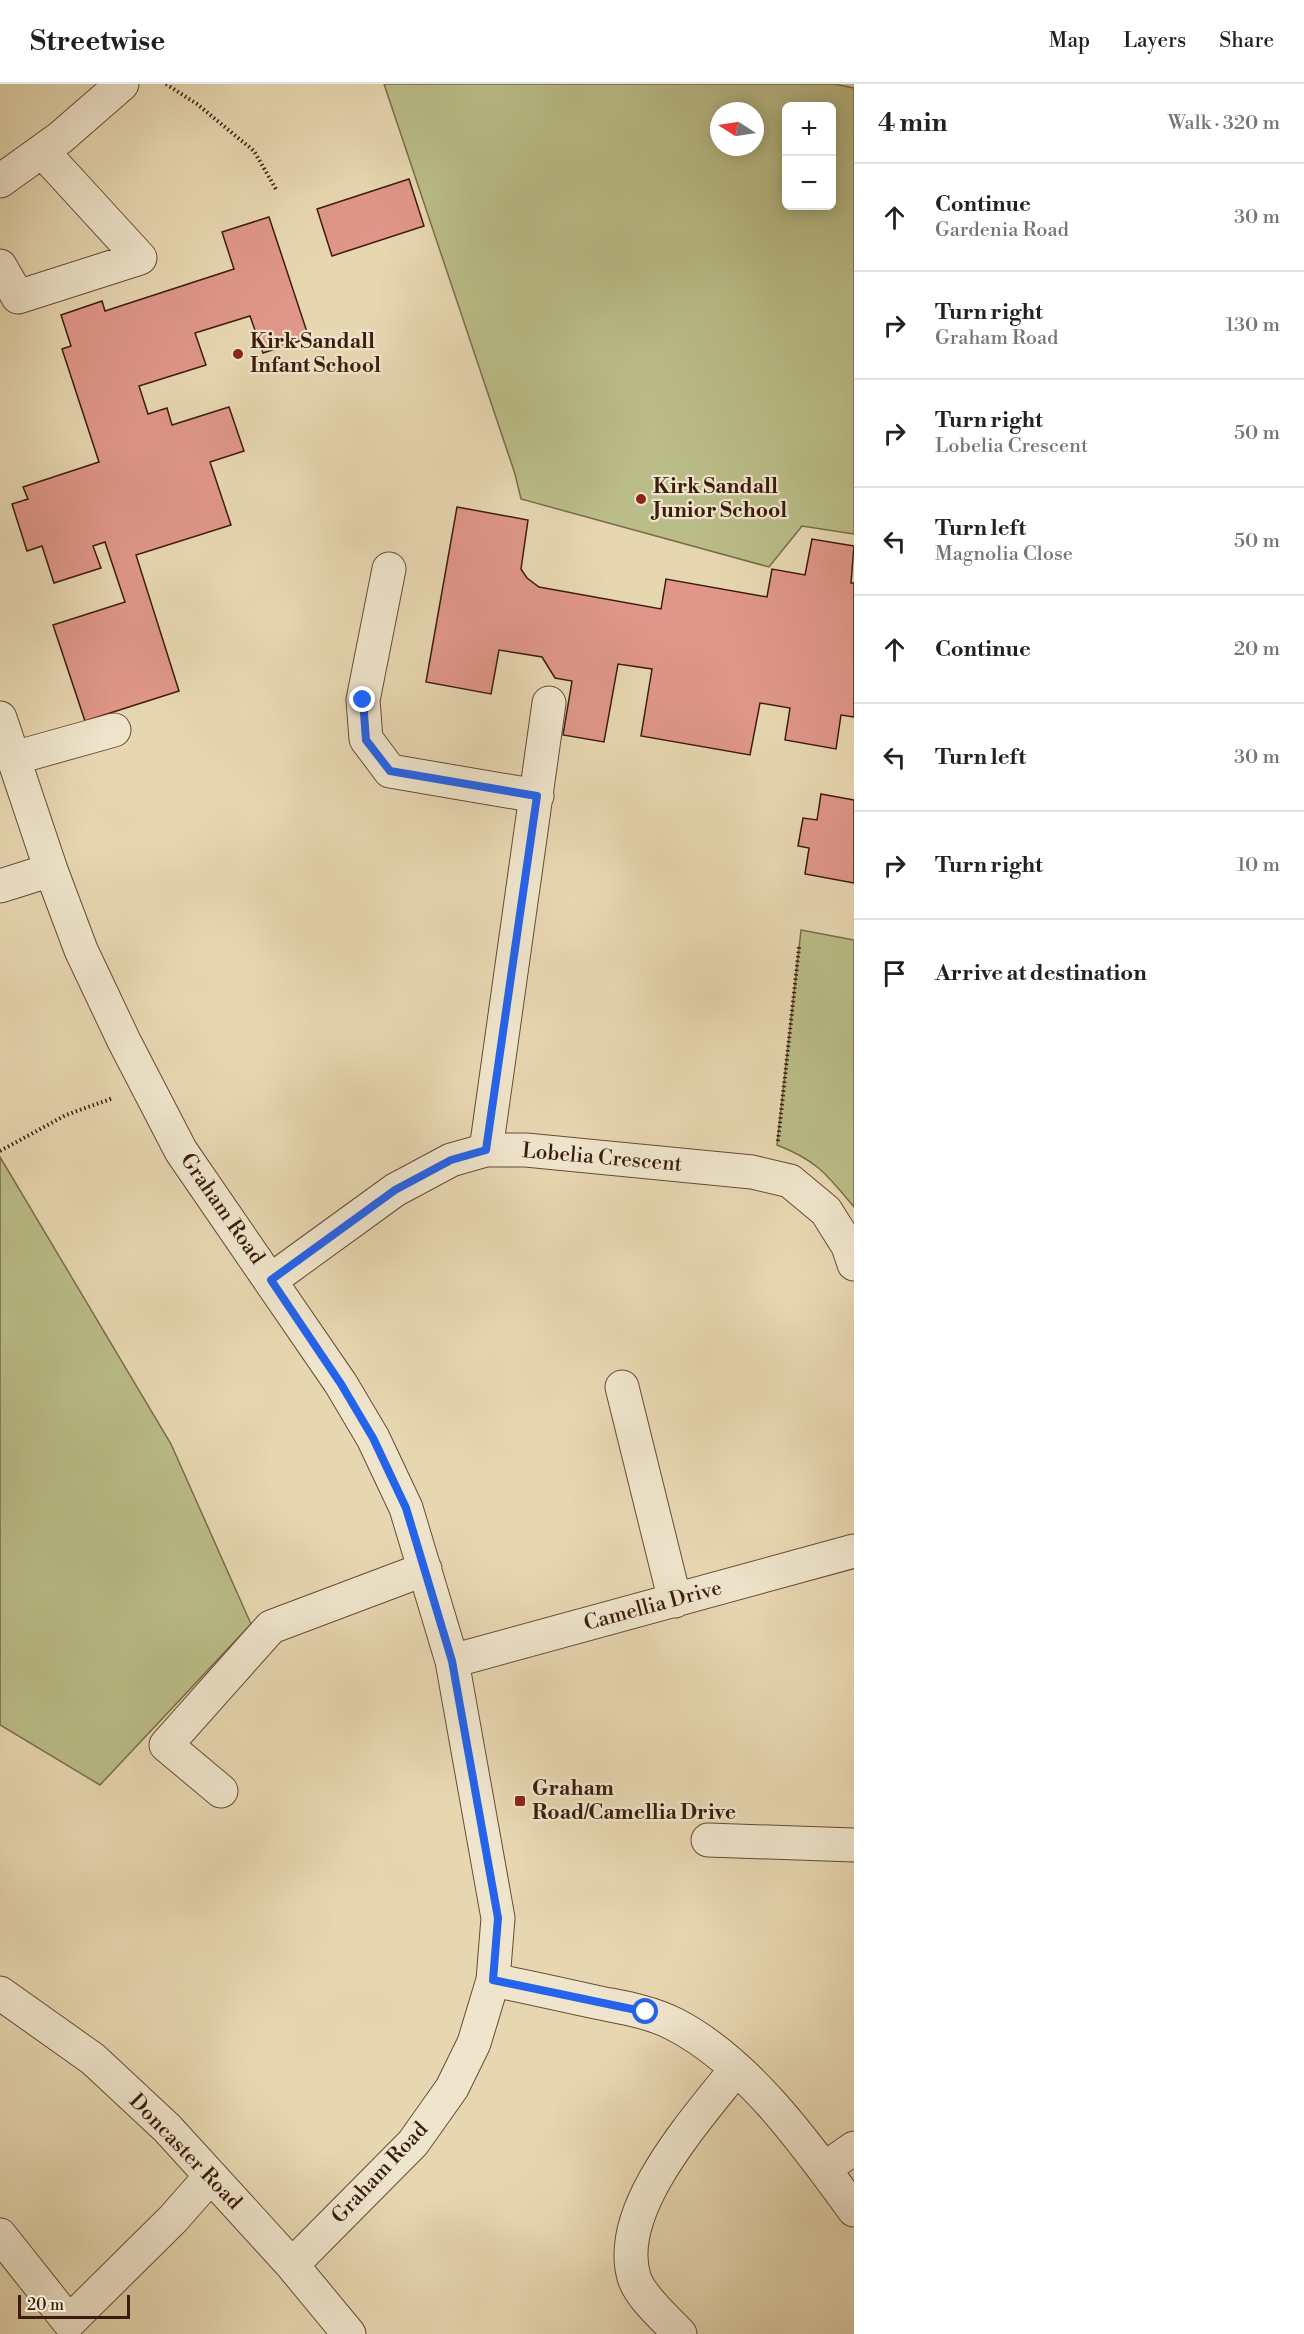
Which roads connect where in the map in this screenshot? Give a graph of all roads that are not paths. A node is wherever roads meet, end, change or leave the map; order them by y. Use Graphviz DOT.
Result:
graph roads {
  1 [pos="122,84"];
  2 [pos="42,151"];
  3 [pos="0,181"];
  4 [pos="0,266"];
  5 [pos="389,569"];
  6 [pos="549,703"];
  7 [pos="0,718"];
  8 [pos="114,730"];
  9 [pos="14,758"];
  10 [pos="537,796"];
  11 [pos="51,870"];
  12 [pos="0,886"];
  13 [pos="486,1150"];
  14 [pos="854,1264"];
  15 [pos="271,1280"];
  16 [pos="622,1387"];
  17 [pos="854,1551"];
  18 [pos="424,1569"];
  19 [pos="675,1601"];
  20 [pos="452,1661"];
  21 [pos="221,1791"];
  22 [pos="708,1840"];
  23 [pos="854,1845"];
  24 [pos="493,1980"];
  25 [pos="0,1993"];
  26 [pos="736,2068"];
  27 [pos="854,2148"];
  28 [pos="824,2169"];
  29 [pos="210,2177"];
  30 [pos="854,2210"];
  31 [pos="0,2235"];
  32 [pos="292,2265"];
  33 [pos="349,2334"];
  34 [pos="680,2334"];
  1 -- 2 [label="street"];
  2 -- 3 [label="street"];
  2 -- 4 [label="street"];
  5 -- 10 [label="street"];
  6 -- 10 [label="street"];
  7 -- 9 [label="street, Graham Road"];
  8 -- 9 [label="street"];
  9 -- 11 [label="street, Graham Road"];
  10 -- 13 [label="street"];
  11 -- 12 [label="street"];
  11 -- 15 [label="street, Graham Road"];
  13 -- 14 [label="street, Lobelia Crescent"];
  13 -- 15 [label="street, Lobelia Crescent"];
  15 -- 18 [label="street, Graham Road"];
  16 -- 19 [label="street"];
  17 -- 19 [label="street, Camellia Drive"];
  18 -- 20 [label="street, Graham Road"];
  18 -- 21 [label="street"];
  19 -- 20 [label="street, Camellia Drive"];
  20 -- 24 [label="street, Graham Road"];
  22 -- 23 [label="street"];
  24 -- 26 [label="street"];
  24 -- 32 [label="street, Graham Road"];
  25 -- 29 [label="street, Doncaster Road"];
  26 -- 28 [label="street"];
  26 -- 34 [label="street"];
  27 -- 28 [label="street"];
  28 -- 30 [label="street"];
  29 -- 31 [label="street"];
  29 -- 32 [label="street, Doncaster Road"];
  32 -- 33 [label="street, Doncaster Road"];
}
